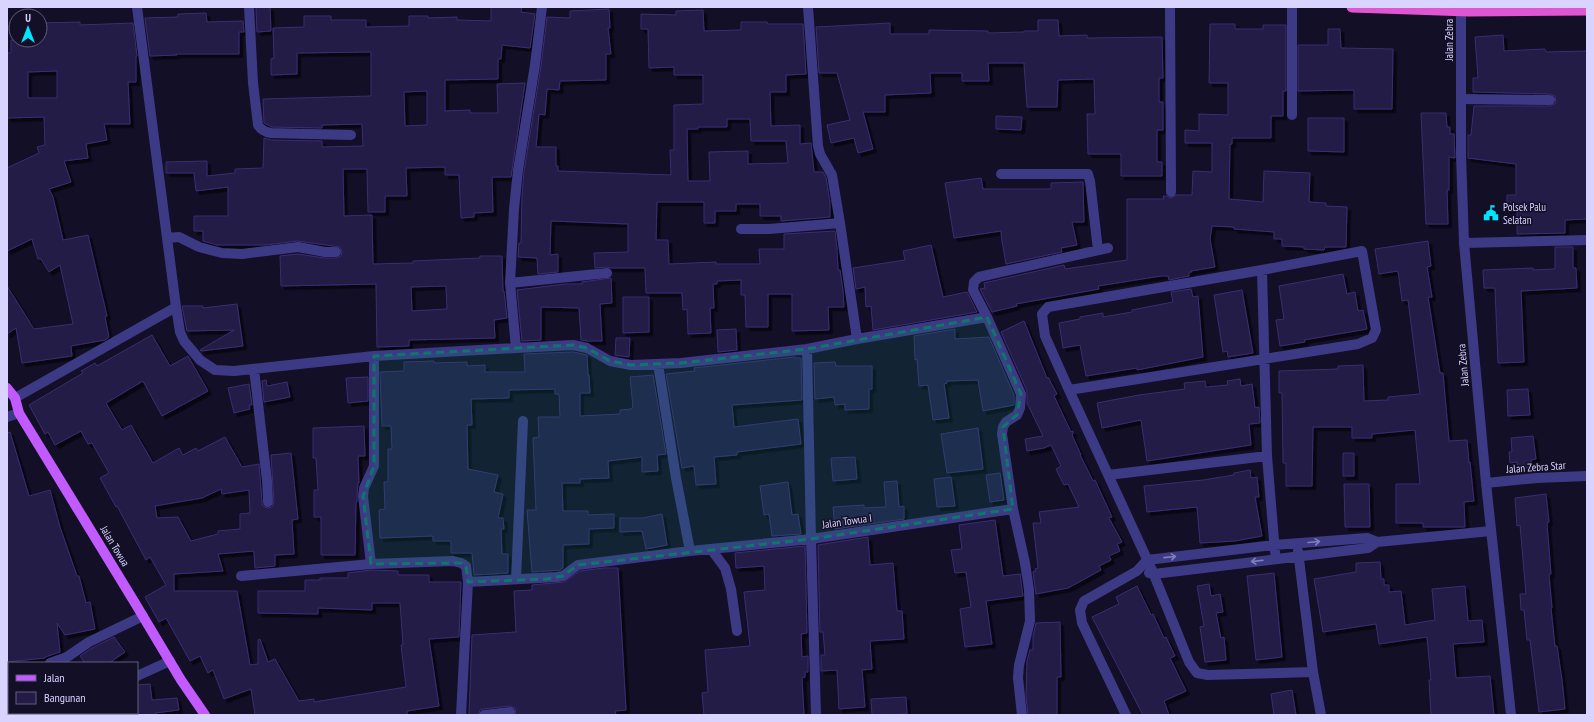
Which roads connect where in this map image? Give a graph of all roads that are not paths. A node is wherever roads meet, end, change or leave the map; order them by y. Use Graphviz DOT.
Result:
graph roads {
  1 [pos="137,7"];
  2 [pos="249,7"];
  3 [pos="542,7"];
  4 [pos="808,7"];
  5 [pos="1170,7"];
  6 [pos="1292,7"];
  7 [pos="1352,7"];
  8 [pos="1466,10"];
  9 [pos="1587,10"];
  10 [pos="1462,99"];
  11 [pos="1550,100"];
  12 [pos="1292,115"];
  13 [pos="351,135"];
  14 [pos="1001,174"];
  15 [pos="1171,192"];
  16 [pos="840,223"];
  17 [pos="741,229"];
  18 [pos="167,238"];
  19 [pos="1587,240"];
  20 [pos="1464,243"];
  21 [pos="336,252"];
  22 [pos="1262,270"];
  23 [pos="607,273"];
  24 [pos="510,283"];
  25 [pos="176,307"];
  26 [pos="987,317"];
  27 [pos="857,339"];
  28 [pos="516,348"];
  29 [pos="807,348"];
  30 [pos="374,356"];
  31 [pos="1265,360"];
  32 [pos="658,364"];
  33 [pos="254,369"];
  34 [pos="7,388"];
  35 [pos="1069,390"];
  36 [pos="15,398"];
  37 [pos="19,413"];
  38 [pos="7,418"];
  39 [pos="523,421"];
  40 [pos="1267,456"];
  41 [pos="1108,475"];
  42 [pos="1587,476"];
  43 [pos="1486,483"];
  44 [pos="268,502"];
  45 [pos="1013,509"];
  46 [pos="1491,530"];
  47 [pos="811,539"];
  48 [pos="1333,540"];
  49 [pos="1377,542"];
  50 [pos="1296,544"];
  51 [pos="1274,545"];
  52 [pos="711,549"];
  53 [pos="690,551"];
  54 [pos="1335,552"];
  55 [pos="1298,557"];
  56 [pos="1276,559"];
  57 [pos="1147,560"];
  58 [pos="371,564"];
  59 [pos="1137,571"];
  60 [pos="1154,574"];
  61 [pos="241,576"];
  62 [pos="516,579"];
  63 [pos="468,582"];
  64 [pos="143,616"];
  65 [pos="737,632"];
  66 [pos="170,661"];
  67 [pos="53,662"];
  68 [pos="1313,672"];
  69 [pos="138,676"];
  70 [pos="510,712"];
  71 [pos="205,715"];
  72 [pos="461,715"];
  73 [pos="484,715"];
  74 [pos="816,715"];
  75 [pos="1022,715"];
  76 [pos="1126,715"];
  77 [pos="1322,715"];
  78 [pos="1511,715"];
  1 -- 18 [label="street"];
  2 -- 13 [label="street"];
  3 -- 24 [label="street"];
  4 -- 16 [label="street"];
  5 -- 15 [label="street"];
  6 -- 12 [label="street"];
  7 -- 8 [label="highway"];
  8 -- 9 [label="highway"];
  8 -- 10 [label="street, Jalan Zebra"];
  10 -- 11 [label="street"];
  10 -- 20 [label="street, Jalan Zebra"];
  14 -- 26 [label="street"];
  16 -- 17 [label="street"];
  16 -- 27 [label="street"];
  18 -- 21 [label="street"];
  18 -- 25 [label="street"];
  19 -- 20 [label="street"];
  20 -- 43 [label="street, Jalan Zebra"];
  22 -- 31 [label="street"];
  22 -- 31 [label="street"];
  22 -- 35 [label="street"];
  23 -- 24 [label="street"];
  24 -- 28 [label="street"];
  25 -- 33 [label="street"];
  25 -- 36 [label="street"];
  26 -- 27 [label="street"];
  26 -- 45 [label="street"];
  27 -- 29 [label="street"];
  28 -- 30 [label="street"];
  28 -- 32 [label="street"];
  29 -- 32 [label="street"];
  29 -- 47 [label="street"];
  30 -- 33 [label="street"];
  30 -- 58 [label="street"];
  31 -- 35 [label="street"];
  31 -- 40 [label="street"];
  32 -- 53 [label="street"];
  33 -- 44 [label="street"];
  34 -- 36 [label="main road, Jalan Towua"];
  35 -- 41 [label="street"];
  36 -- 37 [label="main road, Jalan Towua"];
  37 -- 38 [label="street"];
  37 -- 64 [label="main road, Jalan Towua"];
  39 -- 62 [label="street"];
  40 -- 41 [label="street"];
  40 -- 51 [label="street"];
  41 -- 57 [label="street"];
  42 -- 43 [label="street, Jalan Zebra Star"];
  43 -- 46 [label="street, Jalan Zebra"];
  45 -- 47 [label="street, Jalan Towua I"];
  45 -- 75 [label="street"];
  46 -- 49 [label="street"];
  46 -- 78 [label="street, Jalan Zebra"];
  47 -- 52 [label="street"];
  47 -- 74 [label="street, Jalan Towua I"];
  48 -- 49 [label="street"];
  50 -- 48 [label="street, one-way"];
  48 -- 54 [label="street"];
  49 -- 54 [label="street"];
  50 -- 51 [label="street"];
  50 -- 55 [label="street"];
  51 -- 56 [label="street"];
  57 -- 51 [label="street, one-way"];
  52 -- 53 [label="street"];
  52 -- 65 [label="street"];
  53 -- 62 [label="street"];
  54 -- 55 [label="street"];
  55 -- 56 [label="street"];
  55 -- 68 [label="street"];
  56 -- 60 [label="street, one-way"];
  57 -- 59 [label="street"];
  57 -- 60 [label="street"];
  58 -- 61 [label="street"];
  58 -- 63 [label="street"];
  59 -- 60 [label="street"];
  59 -- 76 [label="street"];
  60 -- 68 [label="street"];
  62 -- 63 [label="street"];
  63 -- 72 [label="street"];
  64 -- 66 [label="main road, Jalan Towua"];
  64 -- 67 [label="street"];
  66 -- 69 [label="street"];
  66 -- 71 [label="main road, Jalan Towua"];
  68 -- 77 [label="street"];
  70 -- 73 [label="street"];
}
